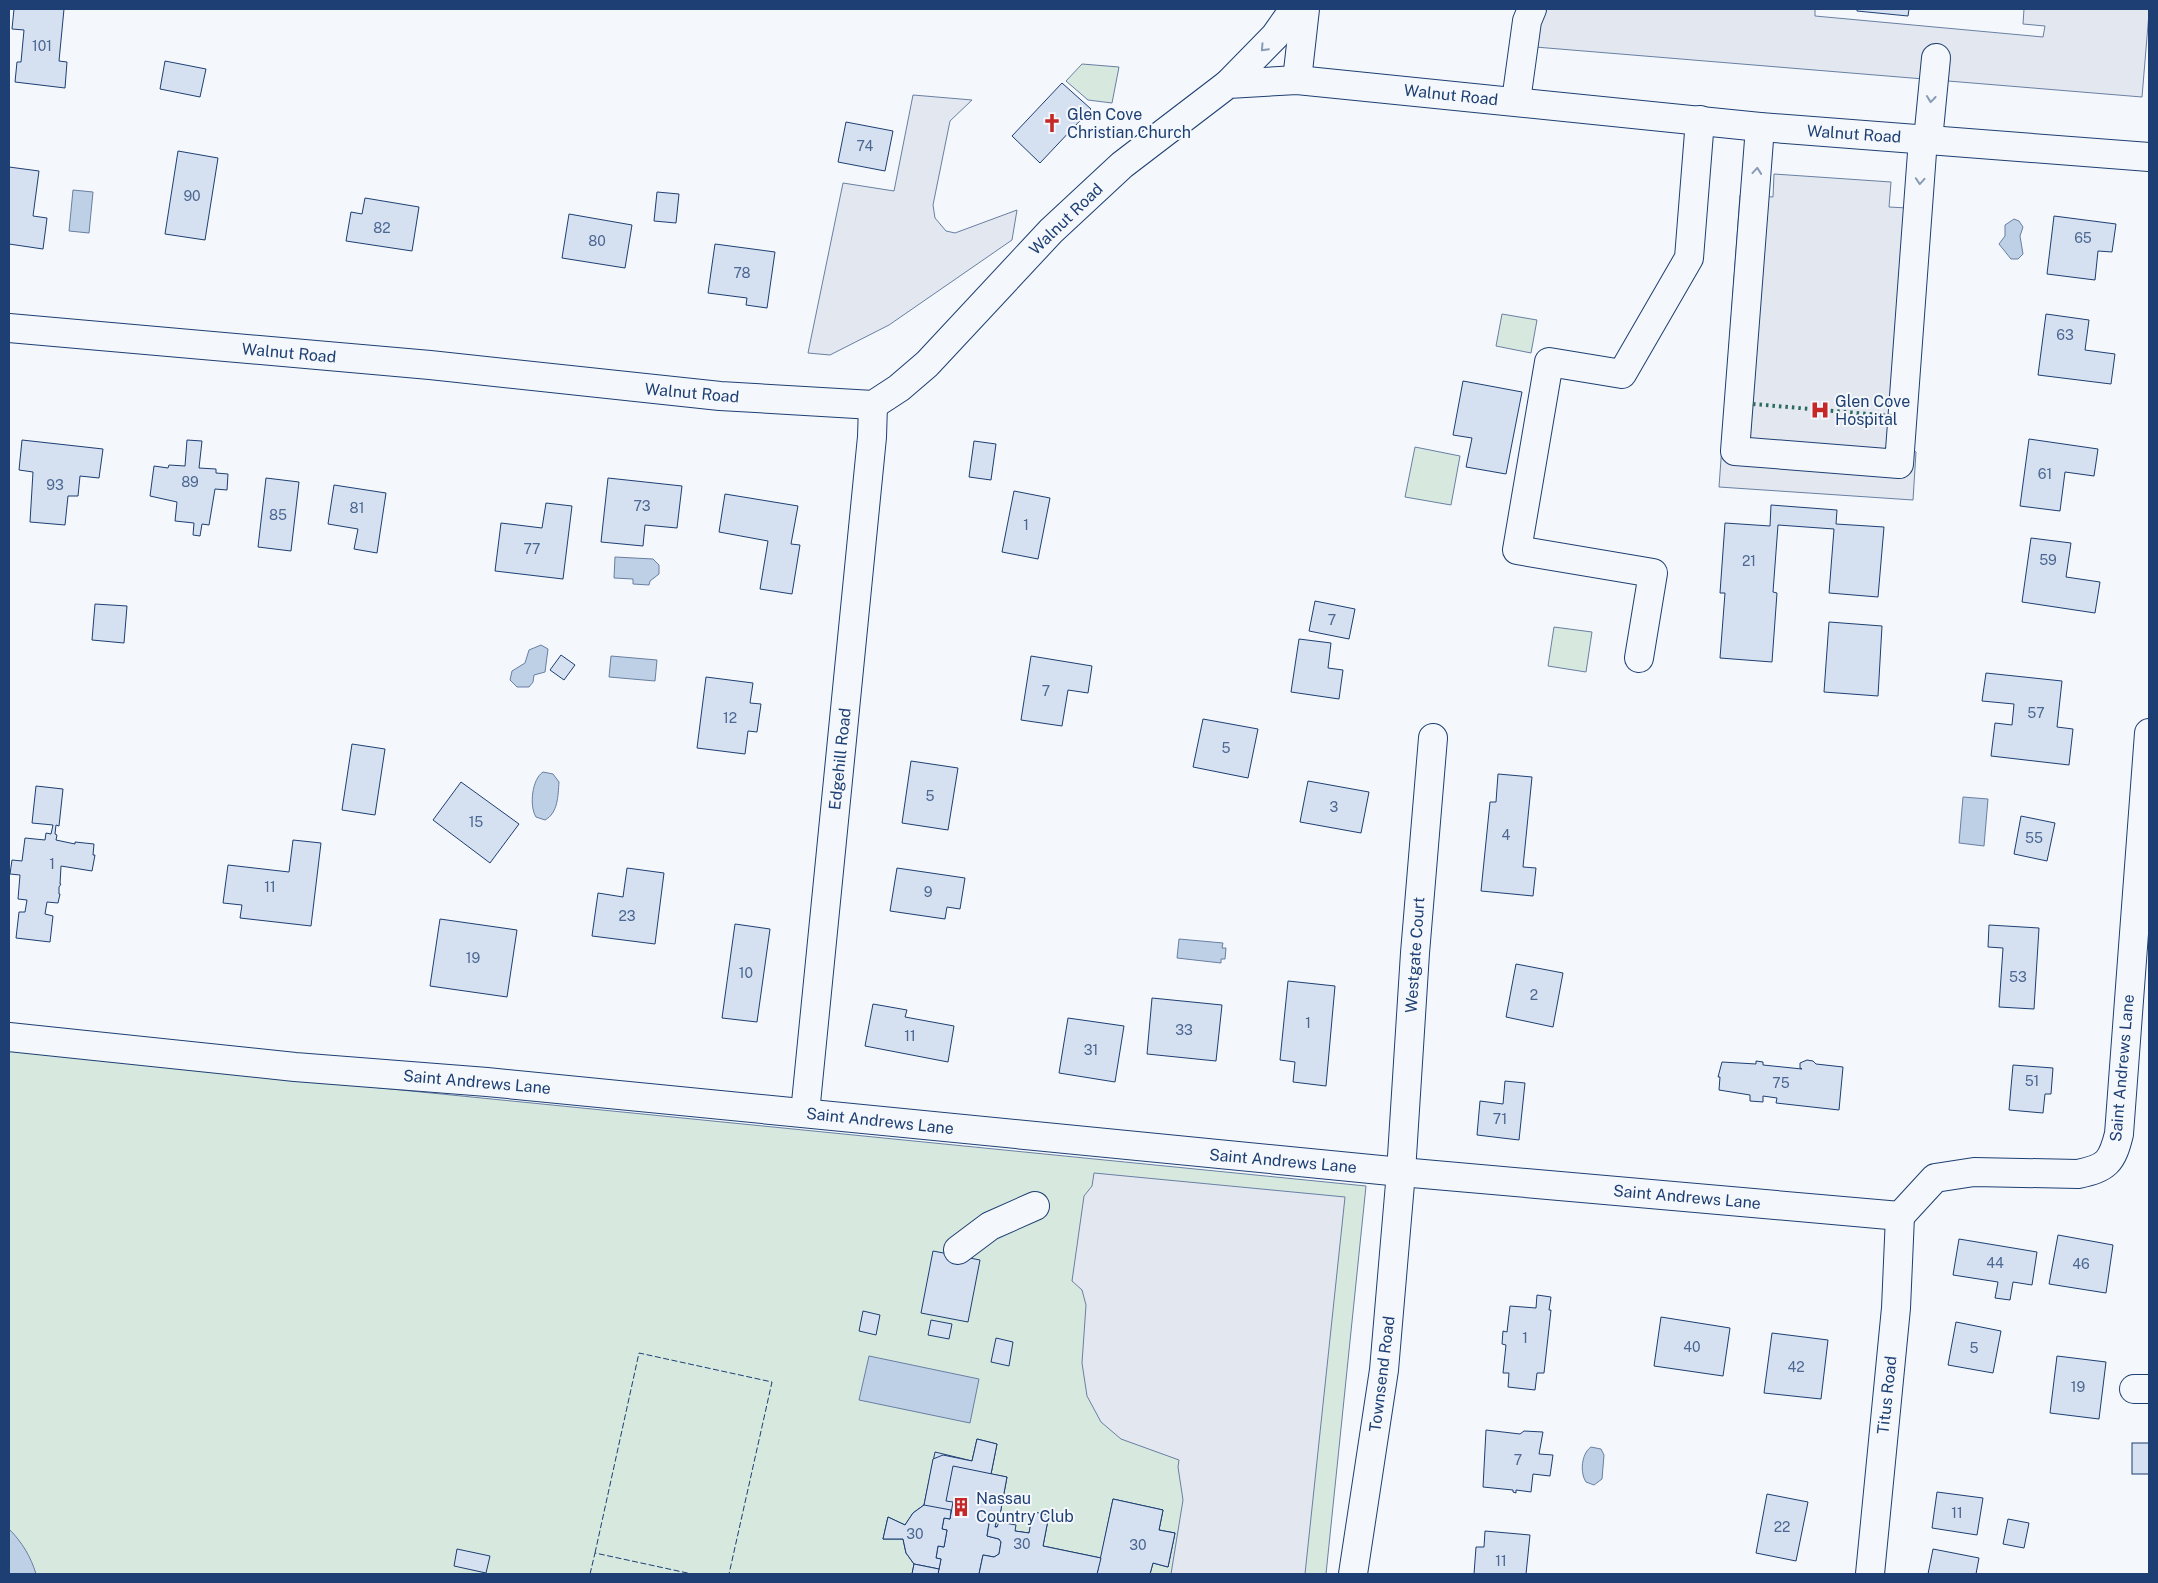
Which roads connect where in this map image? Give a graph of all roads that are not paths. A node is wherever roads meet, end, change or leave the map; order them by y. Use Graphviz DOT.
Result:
graph roads {
  1 [pos="1294,9"];
  2 [pos="1305,9"];
  3 [pos="1528,13"];
  4 [pos="1936,58"];
  5 [pos="1297,80"];
  6 [pos="1228,84"];
  7 [pos="1516,101"];
  8 [pos="1700,120"];
  9 [pos="1760,127"];
  10 [pos="1925,140"];
  11 [pos="2149,157"];
  12 [pos="9,328"];
  13 [pos="873,405"];
  14 [pos="1639,658"];
  15 [pos="2149,733"];
  16 [pos="1433,738"];
  17 [pos="9,1037"];
  18 [pos="805,1113"];
  19 [pos="1401,1172"];
  20 [pos="1035,1206"];
  21 [pos="1900,1216"];
  22 [pos="958,1250"];
  23 [pos="1353,1574"];
  24 [pos="1870,1574"];
  1 -- 6 [label="street, one-way"];
  2 -- 5 [label="street"];
  3 -- 7 [label="street"];
  4 -- 10 [label="street, one-way"];
  5 -- 6 [label="street, Walnut Road"];
  5 -- 7 [label="street, Walnut Road"];
  6 -- 13 [label="street, Walnut Road"];
  7 -- 8 [label="street, Walnut Road"];
  8 -- 9 [label="street, Walnut Road"];
  8 -- 14 [label="street"];
  9 -- 10 [label="street, Walnut Road"];
  10 -- 9 [label="street, one-way"];
  10 -- 11 [label="street, Walnut Road"];
  12 -- 13 [label="street, Walnut Road"];
  13 -- 18 [label="street, Edgehill Road"];
  15 -- 21 [label="street, Saint Andrews Lane"];
  16 -- 19 [label="street, Westgate Court"];
  17 -- 18 [label="street, Saint Andrews Lane"];
  18 -- 19 [label="street, Saint Andrews Lane"];
  19 -- 21 [label="street, Saint Andrews Lane"];
  19 -- 23 [label="street, Townsend Road"];
  20 -- 22 [label="street"];
  21 -- 24 [label="street, Titus Road"];
}
